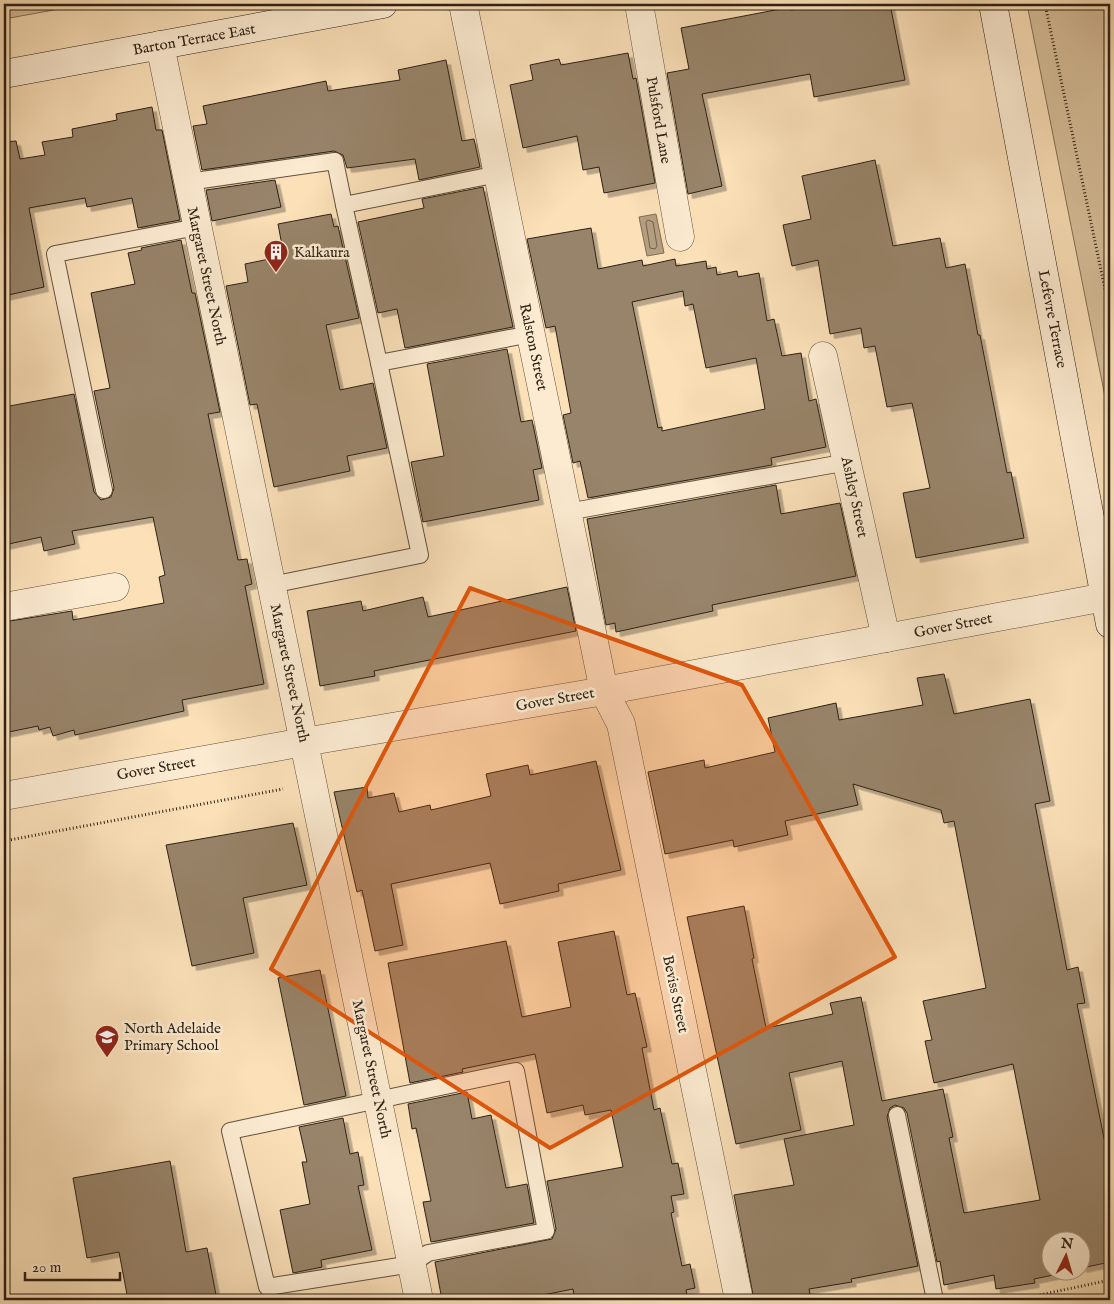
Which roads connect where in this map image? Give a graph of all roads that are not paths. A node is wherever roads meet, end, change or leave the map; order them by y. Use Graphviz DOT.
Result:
graph roads {
  1 [pos="383,4"];
  2 [pos="463,4"];
  3 [pos="639,4"];
  4 [pos="995,7"];
  5 [pos="160,45"];
  6 [pos="4,74"];
  7 [pos="498,174"];
  8 [pos="188,182"];
  9 [pos="344,205"];
  10 [pos="197,227"];
  11 [pos="680,237"];
  12 [pos="531,334"];
  13 [pos="823,356"];
  14 [pos="379,363"];
  15 [pos="848,462"];
  16 [pos="104,490"];
  17 [pos="568,512"];
  18 [pos="271,585"];
  19 [pos="115,587"];
  20 [pos="1105,597"];
  21 [pos="4,607"];
  22 [pos="1110,624"];
  23 [pos="886,638"];
  24 [pos="604,691"];
  25 [pos="304,742"];
  26 [pos="4,796"];
  27 [pos="378,1100"];
  28 [pos="898,1115"];
  29 [pos="412,1264"];
  30 [pos="420,1300"];
  31 [pos="738,1300"];
  32 [pos="935,1300"];
  1 -- 5 [label="street, Barton Terrace East"];
  2 -- 7 [label="street, Ralston Street"];
  3 -- 11 [label="street, Pulsford Lane"];
  4 -- 20 [label="street, Lefevre Terrace"];
  5 -- 6 [label="street, Barton Terrace East"];
  5 -- 8 [label="street, Margaret Street North"];
  7 -- 9 [label="lane"];
  7 -- 12 [label="street, Ralston Street"];
  8 -- 9 [label="lane"];
  8 -- 10 [label="street, Margaret Street North"];
  9 -- 14 [label="lane"];
  10 -- 16 [label="lane"];
  10 -- 18 [label="street, Margaret Street North"];
  12 -- 14 [label="lane"];
  12 -- 17 [label="street, Ralston Street"];
  13 -- 15 [label="street, Ashley Street"];
  14 -- 18 [label="lane"];
  15 -- 17 [label="lane"];
  15 -- 23 [label="street, Ashley Street"];
  17 -- 24 [label="street, Ralston Street"];
  18 -- 25 [label="street, Margaret Street North"];
  19 -- 21 [label="street"];
  20 -- 22 [label="street, Lefevre Terrace"];
  20 -- 23 [label="street, Gover Street"];
  23 -- 24 [label="street, Gover Street"];
  24 -- 25 [label="street, Gover Street"];
  24 -- 31 [label="street, Beviss Street"];
  25 -- 26 [label="street, Gover Street"];
  25 -- 27 [label="street, Margaret Street North"];
  27 -- 29 [label="street, Margaret Street North"];
  27 -- 29 [label="lane"];
  27 -- 29 [label="lane"];
  28 -- 32 [label="lane"];
  29 -- 30 [label="street, Margaret Street North"];
}
